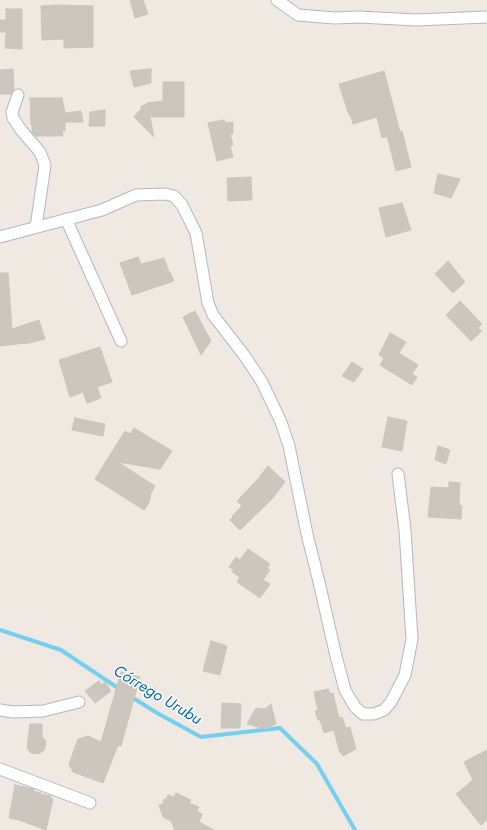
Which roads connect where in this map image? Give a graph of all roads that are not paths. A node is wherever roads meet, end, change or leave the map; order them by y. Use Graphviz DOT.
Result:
graph roads {
  1 [pos="277,0"];
  2 [pos="293,0"];
  3 [pos="298,15"];
  4 [pos="487,17"];
  5 [pos="18,95"];
  6 [pos="66,219"];
  7 [pos="36,227"];
  8 [pos="0,237"];
  9 [pos="121,342"];
  10 [pos="398,474"];
  11 [pos="79,702"];
  12 [pos="0,710"];
  13 [pos="0,769"];
  14 [pos="90,803"];
  1 -- 3 [label="street"];
  2 -- 3 [label="street"];
  3 -- 4 [label="street"];
  5 -- 7 [label="street"];
  6 -- 7 [label="street"];
  6 -- 9 [label="street"];
  6 -- 10 [label="street"];
  7 -- 8 [label="street"];
  11 -- 12 [label="street"];
  13 -- 14 [label="street"];
}
